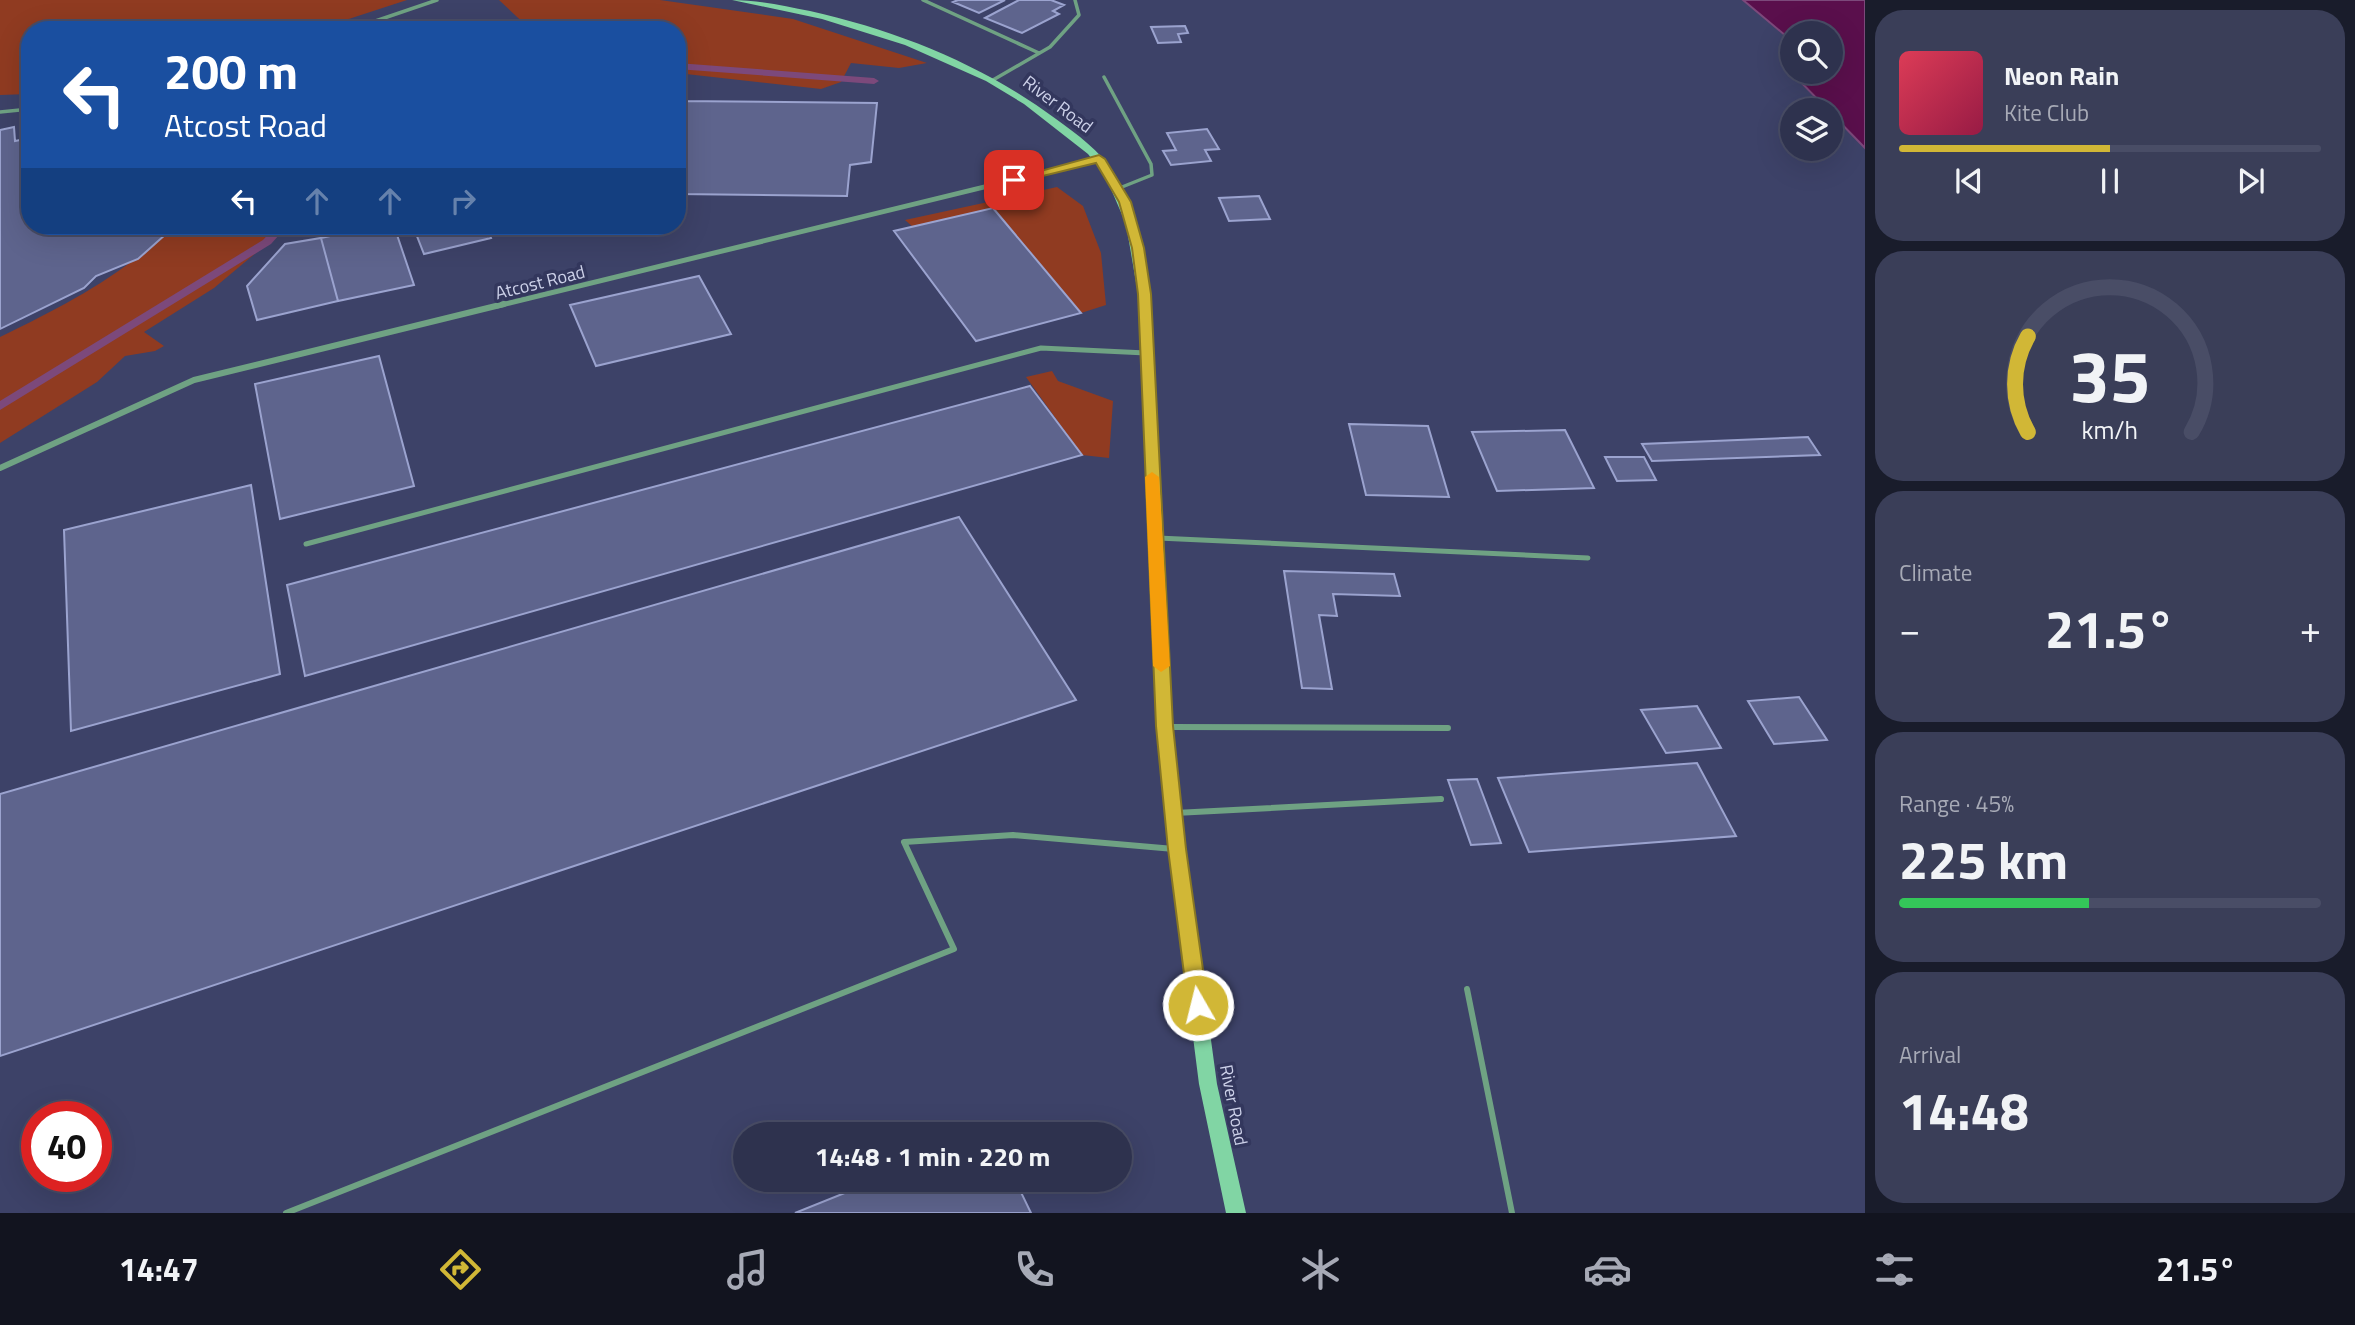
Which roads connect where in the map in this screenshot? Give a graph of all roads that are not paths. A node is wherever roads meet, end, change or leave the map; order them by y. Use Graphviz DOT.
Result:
graph roads {
  1 [pos="437,0"];
  2 [pos="736,0"];
  3 [pos="923,0"];
  4 [pos="1075,0"];
  5 [pos="375,21"];
  6 [pos="1039,53"];
  7 [pos="1104,77"];
  8 [pos="993,80"];
  9 [pos="21,110"];
  10 [pos="0,112"];
  11 [pos="1099,159"];
  12 [pos="1117,190"];
  13 [pos="1146,353"];
  14 [pos="0,468"];
  15 [pos="1155,538"];
  16 [pos="306,544"];
  17 [pos="1588,558"];
  18 [pos="1165,726"];
  19 [pos="1448,727"];
  20 [pos="1441,799"];
  21 [pos="1174,813"];
  22 [pos="1177,849"];
  23 [pos="1467,989"];
  24 [pos="286,1213"];
  25 [pos="1236,1213"];
  26 [pos="1513,1213"];
  1 -- 5 [label="lane"];
  2 -- 8 [label="street, River Road"];
  3 -- 6 [label="lane"];
  4 -- 6 [label="lane"];
  6 -- 8 [label="lane"];
  7 -- 12 [label="lane"];
  8 -- 11 [label="street, River Road"];
  9 -- 10 [label="lane"];
  11 -- 12 [label="street, River Road"];
  11 -- 14 [label="street, Atcost Road"];
  12 -- 13 [label="street, River Road"];
  13 -- 15 [label="street, River Road"];
  13 -- 16 [label="lane"];
  15 -- 17 [label="lane"];
  15 -- 18 [label="street, River Road"];
  18 -- 19 [label="lane"];
  18 -- 21 [label="street, River Road"];
  20 -- 21 [label="lane"];
  21 -- 22 [label="street, River Road"];
  22 -- 24 [label="lane"];
  22 -- 25 [label="street, River Road"];
  23 -- 26 [label="lane"];
}
